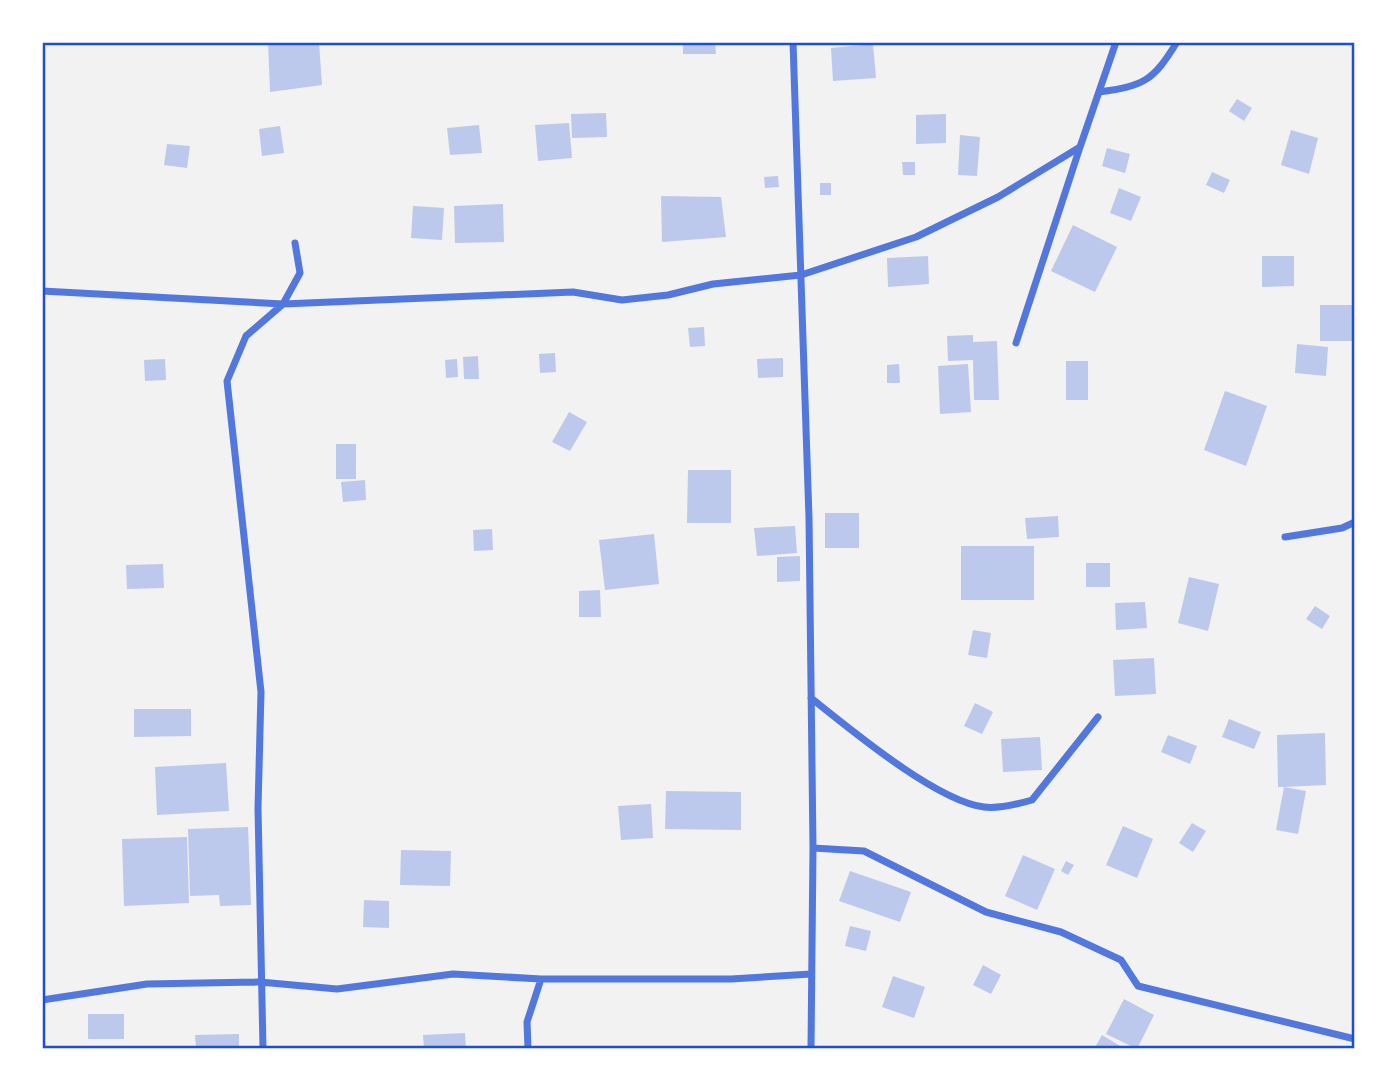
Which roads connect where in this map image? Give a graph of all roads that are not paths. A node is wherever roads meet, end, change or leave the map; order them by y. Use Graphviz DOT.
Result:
graph roads {
  1 [pos="793,42"];
  2 [pos="1116,42"];
  3 [pos="1177,42"];
  4 [pos="1099,92"];
  5 [pos="1080,147"];
  6 [pos="295,243"];
  7 [pos="801,275"];
  8 [pos="42,291"];
  9 [pos="284,304"];
  10 [pos="1016,342"];
  11 [pos="1355,522"];
  12 [pos="1285,537"];
  13 [pos="811,698"];
  14 [pos="1098,717"];
  15 [pos="813,848"];
  16 [pos="811,974"];
  17 [pos="541,979"];
  18 [pos="260,982"];
  19 [pos="42,1000"];
  20 [pos="1355,1039"];
  21 [pos="263,1049"];
  22 [pos="528,1049"];
  23 [pos="811,1049"];
  1 -- 7 [label="street"];
  2 -- 4 [label="street"];
  3 -- 4 [label="street"];
  4 -- 5 [label="street"];
  5 -- 7 [label="street"];
  5 -- 10 [label="street"];
  6 -- 9 [label="street"];
  7 -- 9 [label="street"];
  7 -- 13 [label="street"];
  8 -- 9 [label="street"];
  9 -- 18 [label="street"];
  11 -- 12 [label="street"];
  13 -- 14 [label="street"];
  13 -- 15 [label="street"];
  15 -- 16 [label="street"];
  15 -- 20 [label="street"];
  16 -- 17 [label="street"];
  16 -- 23 [label="street"];
  17 -- 18 [label="street"];
  17 -- 22 [label="street"];
  18 -- 19 [label="street"];
  18 -- 21 [label="street"];
}
